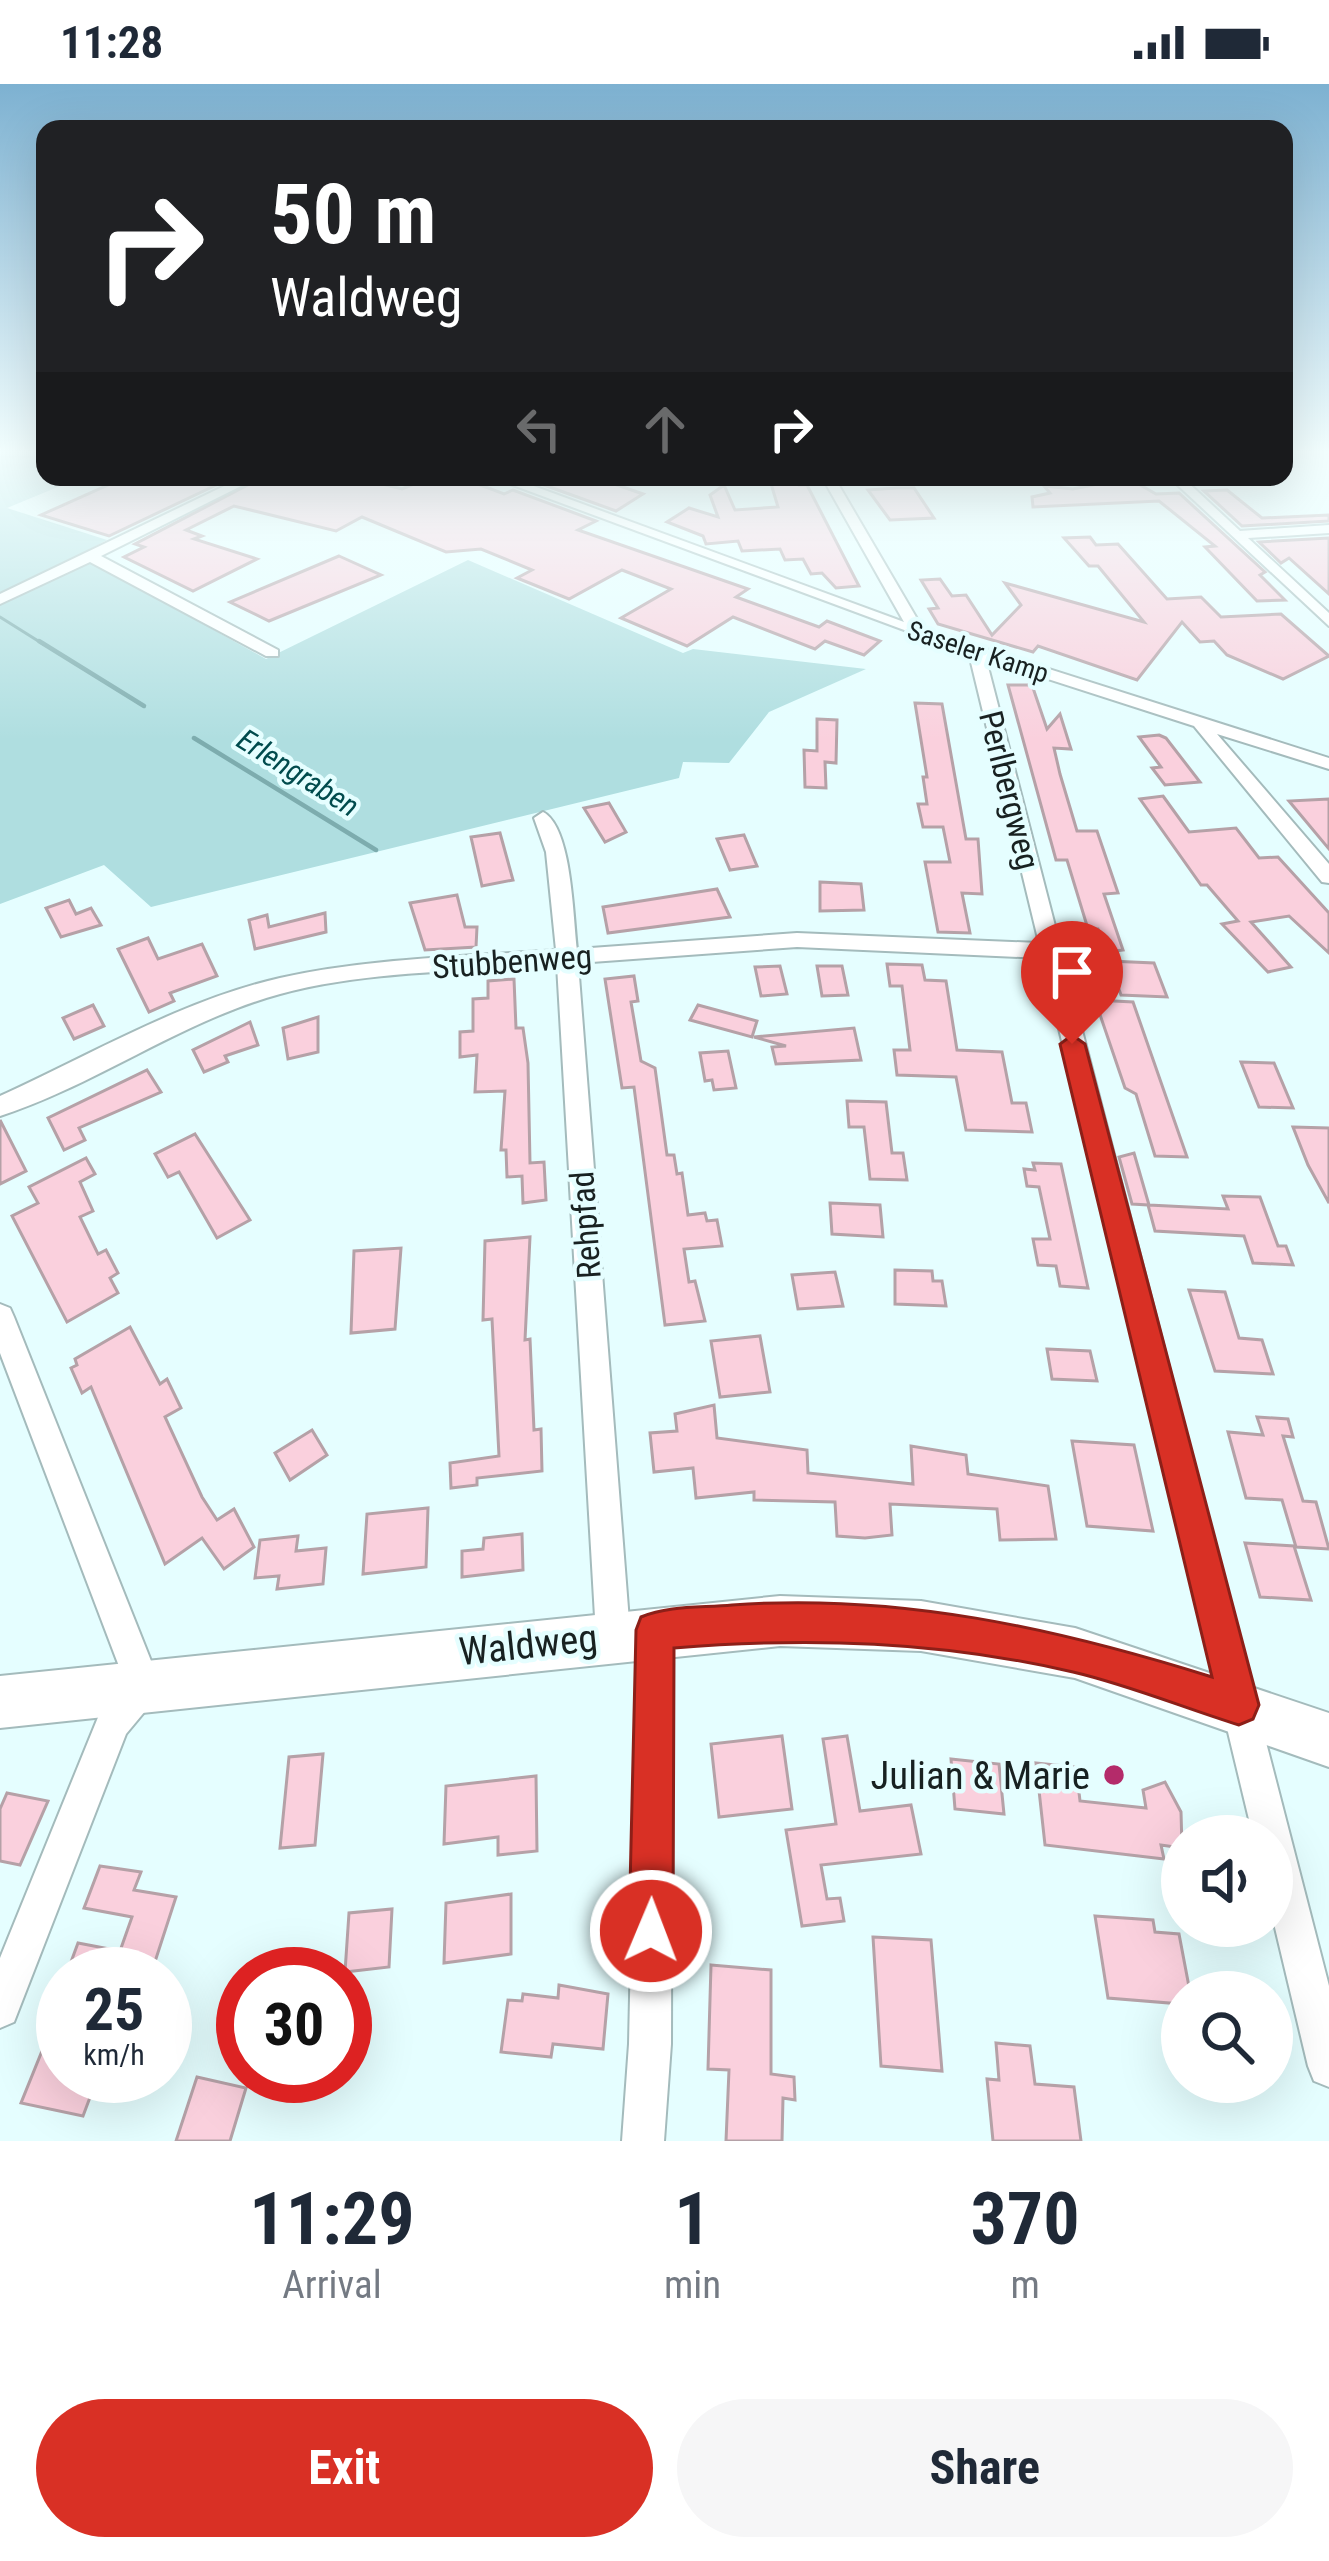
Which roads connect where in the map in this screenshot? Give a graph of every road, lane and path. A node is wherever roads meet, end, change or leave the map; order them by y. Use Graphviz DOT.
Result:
graph roads {
  1 [pos="107,548"];
  2 [pos="689,548"];
  3 [pos="869,548"];
  4 [pos="1252,548"];
  5 [pos="90,556"];
  6 [pos="0,600"];
  7 [pos="1329,621"];
  8 [pos="917,632"];
  9 [pos="976,651"];
  10 [pos="272,653"];
  11 [pos="1201,725"];
  12 [pos="1329,764"];
  13 [pos="543,818"];
  14 [pos="1329,878"];
  15 [pos="1049,951"];
  16 [pos="566,957"];
  17 [pos="0,1107"];
  18 [pos="0,1317"];
  19 [pos="634,1632"];
  20 [pos="144,1686"];
  21 [pos="0,1702"];
  22 [pos="1239,1705"];
  23 [pos="1329,1740"];
  24 [pos="1266,1815"];
  25 [pos="1293,1921"];
  26 [pos="0,2008"];
  27 [pos="1329,2066"];
  28 [pos="644,2141"];
  1 -- 5 [label="street"];
  2 -- 8 [label="street, Saseler Kamp"];
  3 -- 8 [label="street"];
  4 -- 7 [label="street"];
  5 -- 6 [label="street"];
  5 -- 10 [label="street"];
  8 -- 9 [label="street, Saseler Kamp"];
  9 -- 11 [label="street, Saseler Kamp"];
  9 -- 15 [label="street, Perlbergweg"];
  11 -- 12 [label="street, Saseler Kamp"];
  11 -- 14 [label="street"];
  13 -- 16 [label="street, Rehpfad"];
  15 -- 16 [label="street, Stubbenweg"];
  15 -- 22 [label="street, Perlbergweg"];
  16 -- 17 [label="street, Stubbenweg"];
  16 -- 19 [label="street, Rehpfad"];
  18 -- 20 [label="street"];
  19 -- 20 [label="main road, Waldweg"];
  19 -- 22 [label="main road, Waldweg"];
  19 -- 28 [label="street, Rehpfad"];
  20 -- 21 [label="main road, Waldweg"];
  20 -- 26 [label="street"];
  22 -- 23 [label="main road, Waldweg"];
  22 -- 24 [label="street, Perlbergweg"];
  25 -- 27 [label="street, Perlbergweg"];
}
